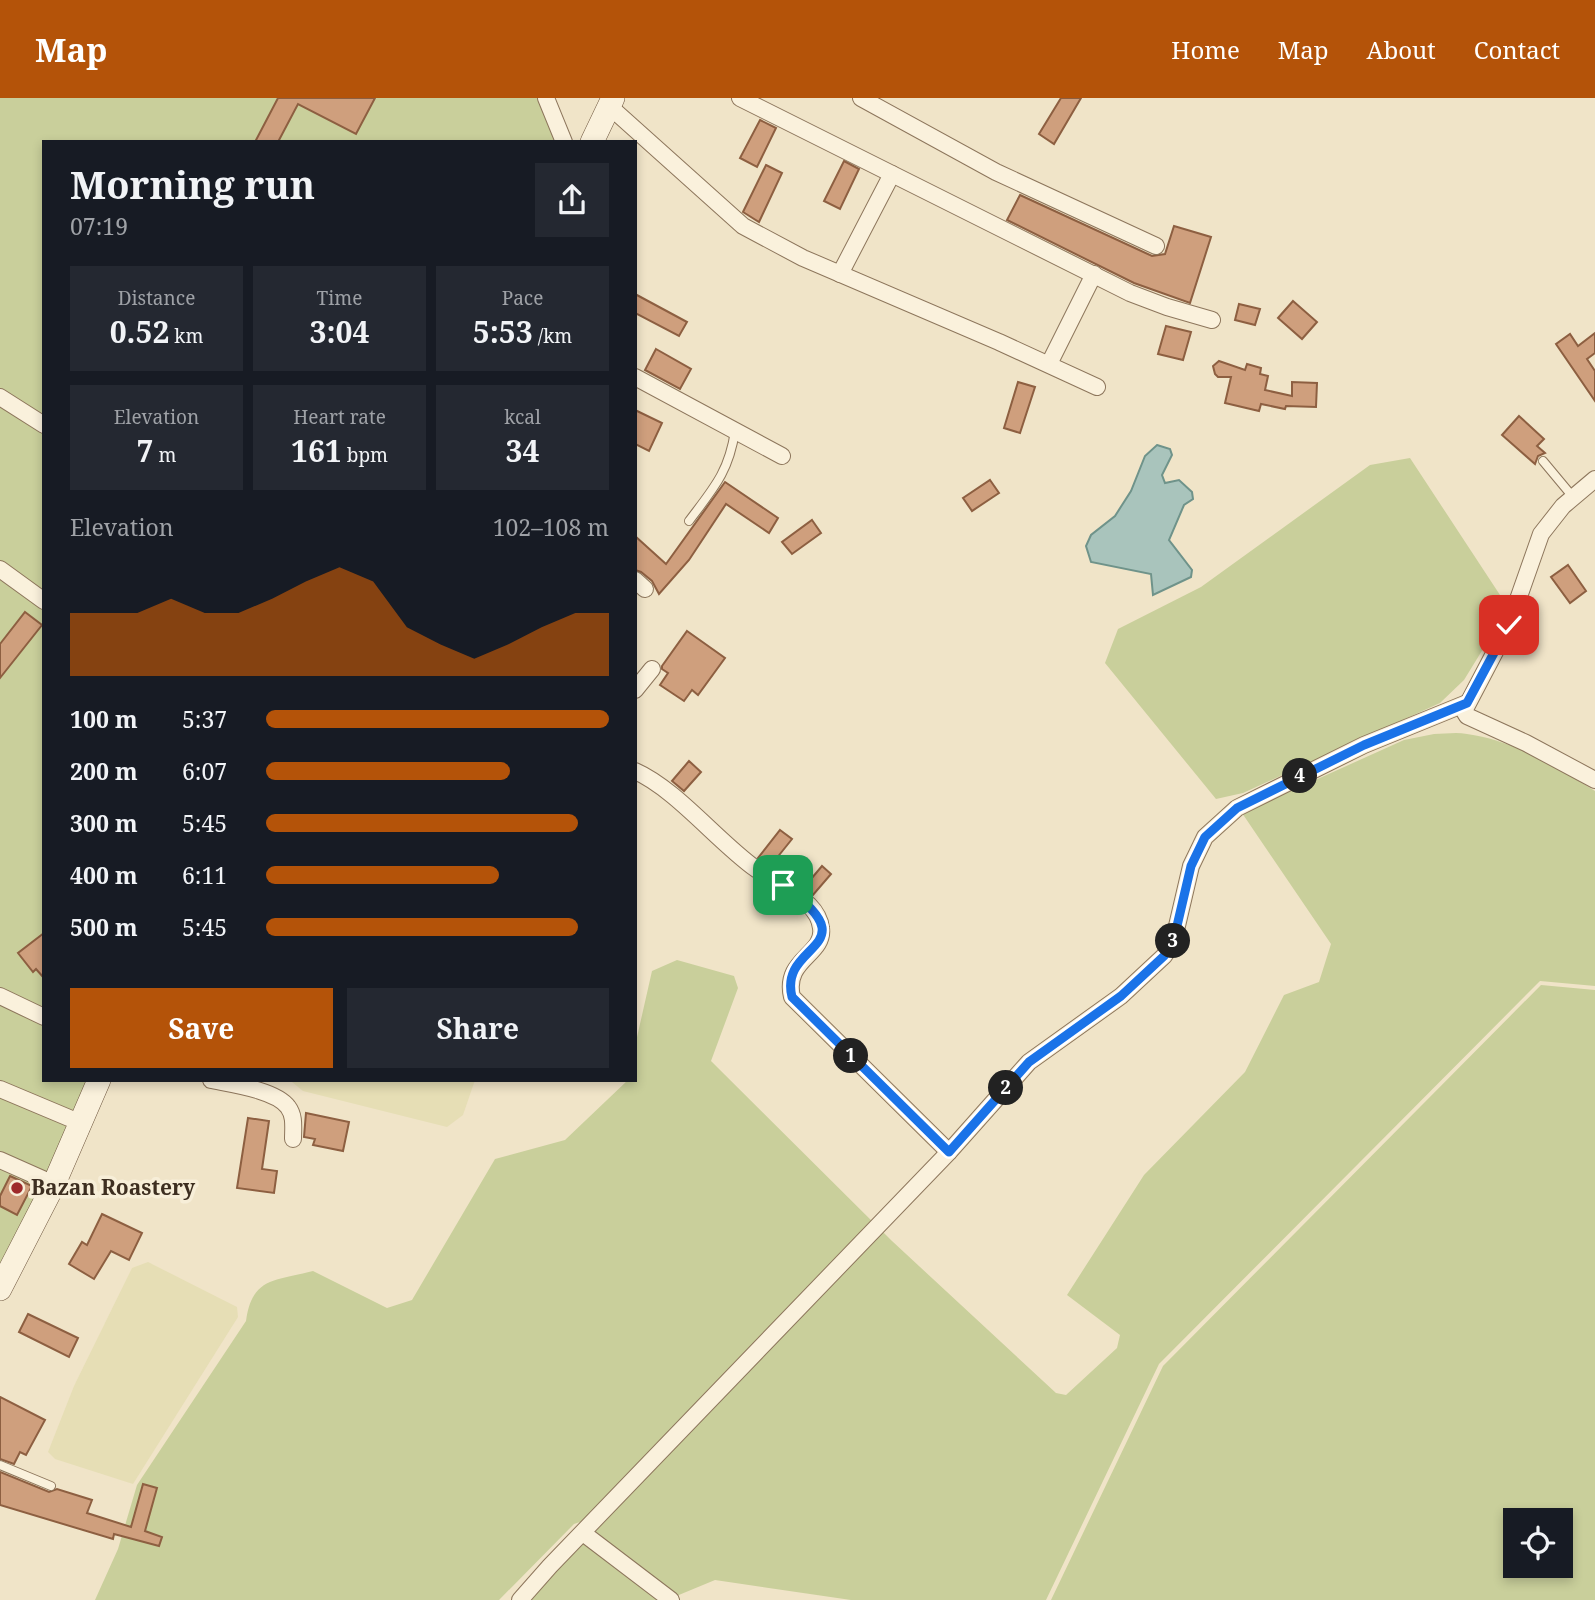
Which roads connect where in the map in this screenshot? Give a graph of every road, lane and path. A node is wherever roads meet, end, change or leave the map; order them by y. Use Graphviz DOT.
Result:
graph roads {
  1 [pos="546,98"];
  2 [pos="740,98"];
  3 [pos="861,98"];
  4 [pos="610,102"];
  5 [pos="563,140"];
  6 [pos="593,140"];
  7 [pos="892,174"];
  8 [pos="1156,246"];
  9 [pos="840,274"];
  10 [pos="1094,274"];
  11 [pos="1212,320"];
  12 [pos="1049,364"];
  13 [pos="637,378"];
  14 [pos="1097,387"];
  15 [pos="0,397"];
  16 [pos="42,424"];
  17 [pos="736,431"];
  18 [pos="782,456"];
  19 [pos="1543,461"];
  20 [pos="1595,479"];
  21 [pos="1573,497"];
  22 [pos="689,521"];
  23 [pos="0,569"];
  24 [pos="42,600"];
  25 [pos="652,669"];
  26 [pos="637,688"];
  27 [pos="1467,703"];
  28 [pos="637,772"];
  29 [pos="1595,780"];
  30 [pos="0,996"];
  31 [pos="42,1016"];
  32 [pos="98,1082"];
  33 [pos="219,1082"];
  34 [pos="0,1088"];
  35 [pos="81,1123"];
  36 [pos="293,1139"];
  37 [pos="949,1152"];
  38 [pos="0,1160"];
  39 [pos="54,1184"];
  40 [pos="0,1289"];
  41 [pos="0,1465"];
  42 [pos="51,1486"];
  43 [pos="583,1533"];
  44 [pos="520,1600"];
  45 [pos="671,1600"];
  1 -- 5 [label="street"];
  2 -- 7 [label="street"];
  3 -- 8 [label="street"];
  4 -- 6 [label="street"];
  4 -- 9 [label="street"];
  7 -- 9 [label="street"];
  7 -- 10 [label="street"];
  9 -- 12 [label="street"];
  10 -- 11 [label="street"];
  10 -- 12 [label="street"];
  12 -- 14 [label="street"];
  13 -- 17 [label="street"];
  15 -- 16 [label="street"];
  17 -- 18 [label="street"];
  17 -- 22 [label="lane"];
  19 -- 21 [label="lane"];
  20 -- 21 [label="street"];
  21 -- 27 [label="street"];
  23 -- 24 [label="street"];
  25 -- 26 [label="street"];
  27 -- 29 [label="street"];
  27 -- 37 [label="street"];
  28 -- 37 [label="street"];
  30 -- 31 [label="street"];
  32 -- 35 [label="street"];
  33 -- 36 [label="street"];
  34 -- 35 [label="street"];
  35 -- 39 [label="street"];
  37 -- 43 [label="street"];
  38 -- 39 [label="street"];
  39 -- 40 [label="street"];
  41 -- 42 [label="lane"];
  43 -- 44 [label="street"];
  43 -- 45 [label="street"];
}
